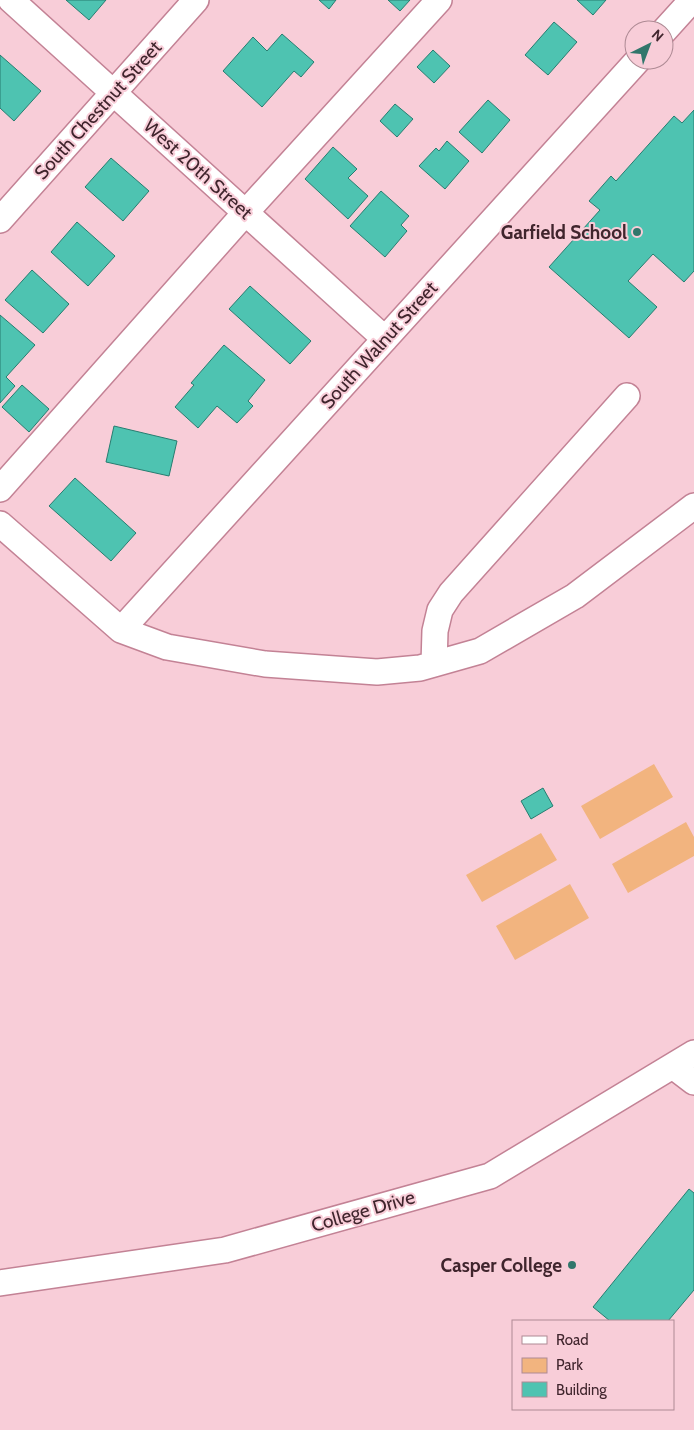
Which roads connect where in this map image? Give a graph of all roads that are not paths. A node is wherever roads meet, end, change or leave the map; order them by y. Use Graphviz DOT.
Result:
graph roads {
  1 [pos="10,0"];
  2 [pos="196,0"];
  3 [pos="438,0"];
  4 [pos="692,0"];
  5 [pos="674,20"];
  6 [pos="629,70"];
  7 [pos="113,93"];
  8 [pos="246,212"];
  9 [pos="0,220"];
  10 [pos="385,339"];
  11 [pos="628,396"];
  12 [pos="0,489"];
  13 [pos="694,506"];
  14 [pos="0,524"];
  15 [pos="121,630"];
  16 [pos="434,664"];
  17 [pos="694,1053"];
  18 [pos="673,1066"];
  19 [pos="694,1082"];
  20 [pos="0,1284"];
  1 -- 7 [label="street, West 20th Street"];
  2 -- 7 [label="street, South Chestnut Street"];
  3 -- 8 [label="street"];
  4 -- 5 [label="street"];
  6 -- 10 [label="street, South Walnut Street"];
  7 -- 8 [label="street, West 20th Street"];
  7 -- 9 [label="street, South Chestnut Street"];
  8 -- 10 [label="street, West 20th Street"];
  8 -- 12 [label="street"];
  10 -- 15 [label="street, South Walnut Street"];
  11 -- 16 [label="street"];
  13 -- 16 [label="street"];
  14 -- 15 [label="street"];
  15 -- 16 [label="street"];
  17 -- 18 [label="street, College Drive"];
  18 -- 19 [label="street"];
  18 -- 20 [label="street, College Drive"];
}
